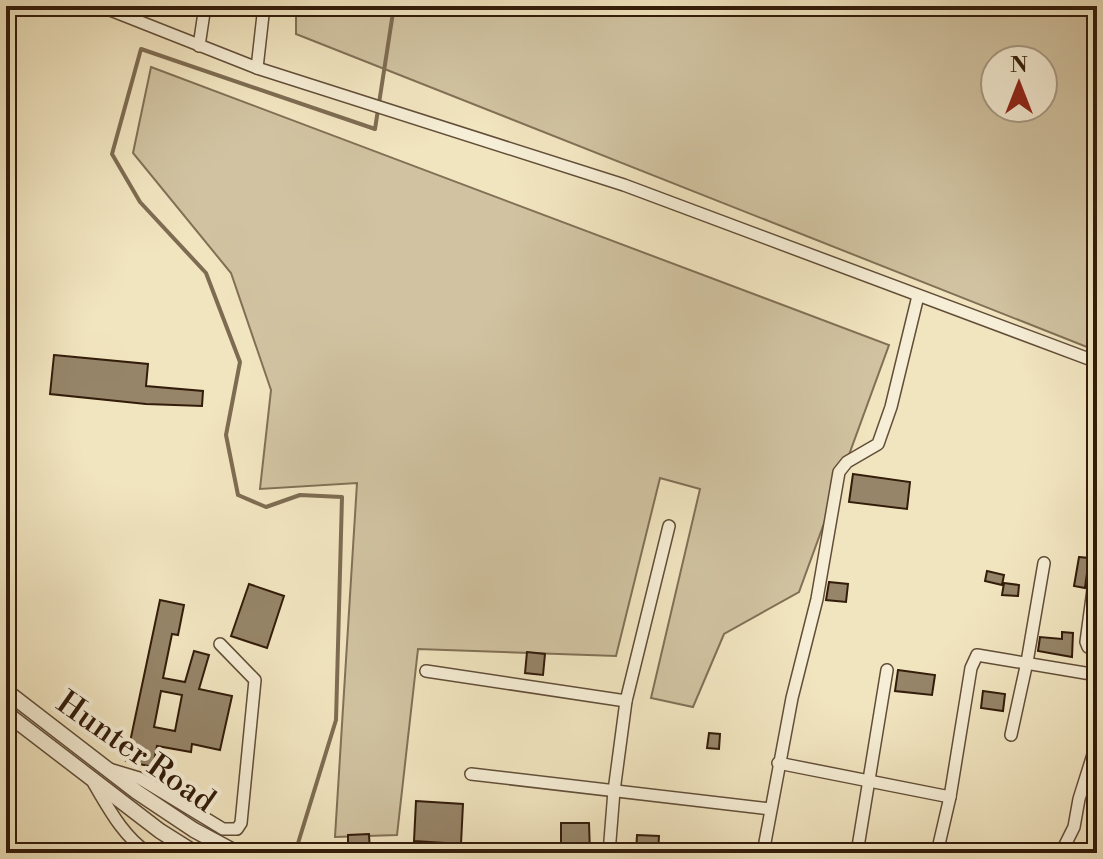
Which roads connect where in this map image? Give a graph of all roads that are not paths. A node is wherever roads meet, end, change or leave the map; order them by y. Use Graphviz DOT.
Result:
graph roads {
  1 [pos="100,6"];
  2 [pos="205,6"];
  3 [pos="264,6"];
  4 [pos="199,46"];
  5 [pos="257,68"];
  6 [pos="918,296"];
  7 [pos="1097,362"];
  8 [pos="669,526"];
  9 [pos="1097,560"];
  10 [pos="1044,563"];
  11 [pos="220,644"];
  12 [pos="1097,650"];
  13 [pos="1027,662"];
  14 [pos="887,670"];
  15 [pos="426,671"];
  16 [pos="1097,675"];
  17 [pos="6,691"];
  18 [pos="626,701"];
  19 [pos="6,713"];
  20 [pos="1011,735"];
  21 [pos="1097,742"];
  22 [pos="778,763"];
  23 [pos="104,768"];
  24 [pos="471,774"];
  25 [pos="92,780"];
  26 [pos="869,781"];
  27 [pos="614,791"];
  28 [pos="950,797"];
  29 [pos="770,809"];
  30 [pos="231,850"];
  31 [pos="148,853"];
  32 [pos="195,853"];
  33 [pos="416,853"];
  34 [pos="430,853"];
  35 [pos="609,853"];
  36 [pos="763,853"];
  37 [pos="857,853"];
  38 [pos="937,853"];
  39 [pos="1061,853"];
  1 -- 4 [label="street"];
  2 -- 4 [label="street"];
  3 -- 5 [label="street"];
  4 -- 5 [label="street"];
  5 -- 6 [label="street"];
  6 -- 7 [label="street"];
  6 -- 22 [label="street"];
  8 -- 18 [label="street"];
  9 -- 12 [label="street"];
  10 -- 13 [label="street"];
  11 -- 23 [label="street"];
  13 -- 16 [label="street"];
  13 -- 20 [label="street"];
  13 -- 28 [label="street"];
  14 -- 26 [label="street"];
  15 -- 18 [label="street"];
  17 -- 23 [label="street, Hunter Road"];
  18 -- 27 [label="street"];
  19 -- 25 [label="street, Hunter Road"];
  21 -- 39 [label="street"];
  22 -- 26 [label="street"];
  22 -- 29 [label="street"];
  23 -- 30 [label="street, Hunter Road"];
  24 -- 27 [label="street"];
  25 -- 31 [label="street"];
  25 -- 32 [label="street, Hunter Road"];
  26 -- 28 [label="street"];
  26 -- 37 [label="street"];
  27 -- 29 [label="street"];
  27 -- 35 [label="street"];
  28 -- 38 [label="street"];
  29 -- 36 [label="street"];
  33 -- 34 [label="street"];
}
